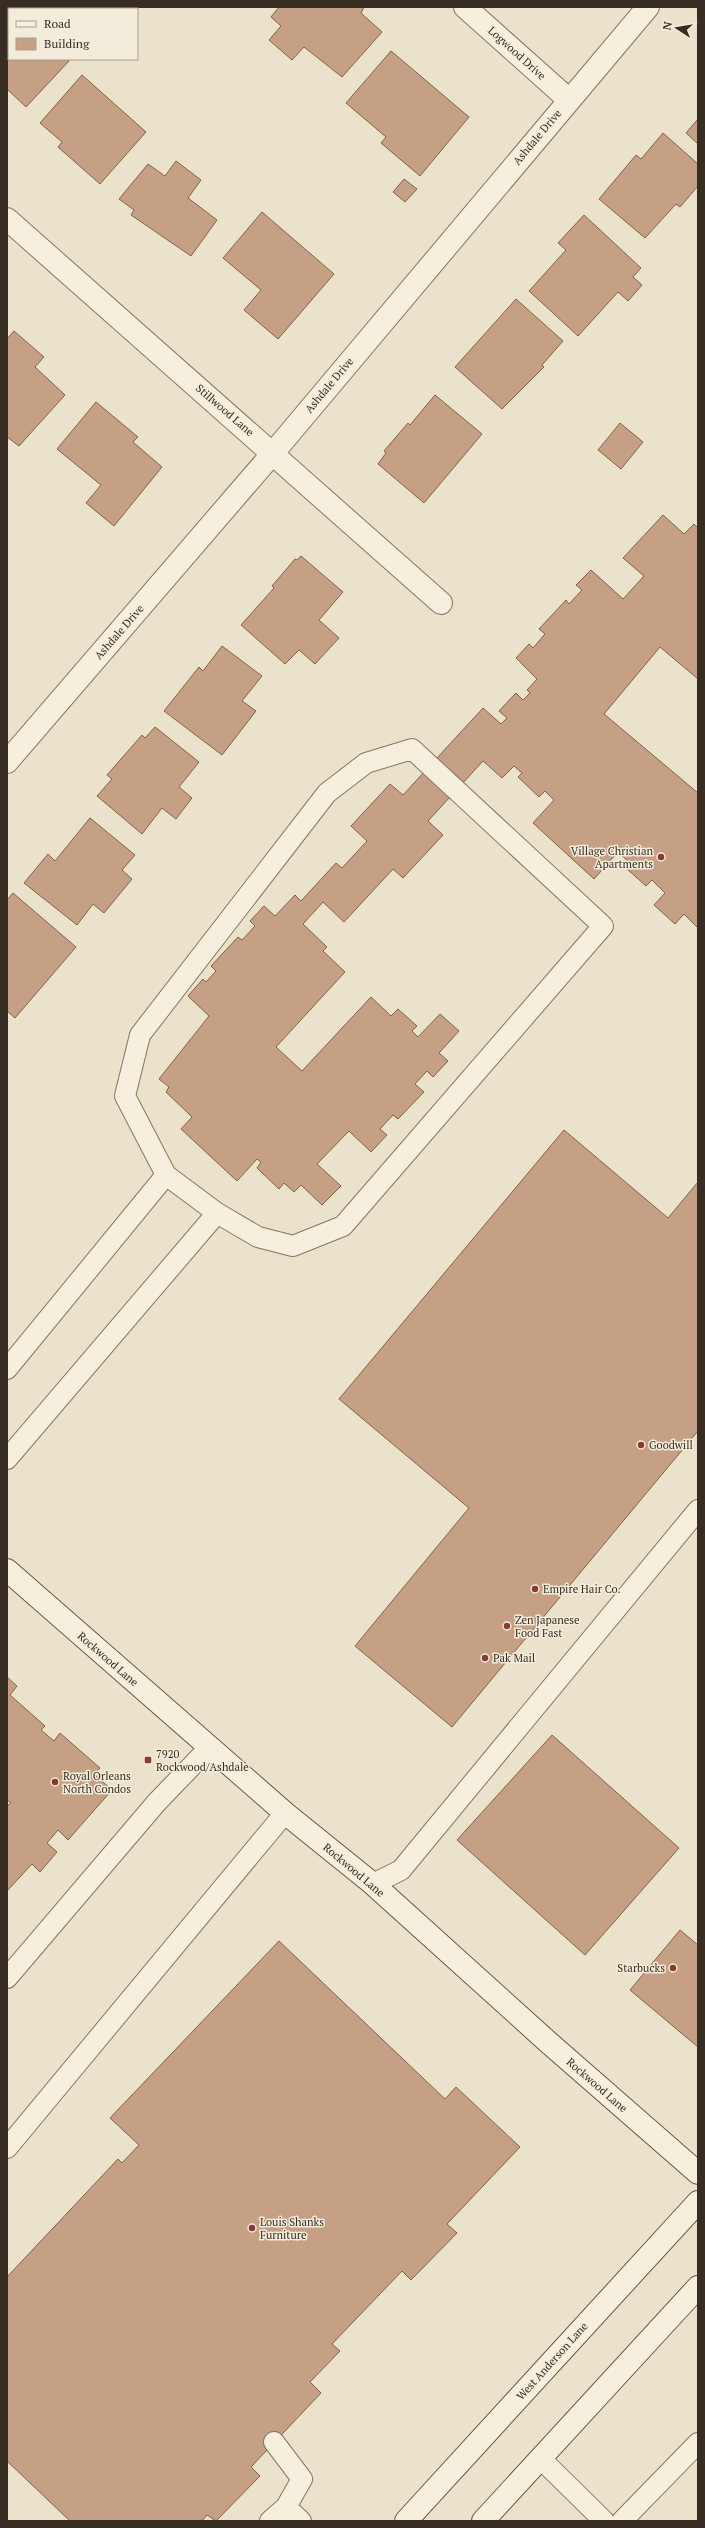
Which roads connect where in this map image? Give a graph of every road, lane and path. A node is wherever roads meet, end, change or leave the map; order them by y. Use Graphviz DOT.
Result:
graph roads {
  1 [pos="465,7"];
  2 [pos="648,7"];
  3 [pos="568,99"];
  4 [pos="7,219"];
  5 [pos="273,453"];
  6 [pos="441,603"];
  7 [pos="7,762"];
  8 [pos="166,1175"];
  9 [pos="216,1213"];
  10 [pos="7,1369"];
  11 [pos="7,1459"];
  12 [pos="698,1510"];
  13 [pos="7,1570"];
  14 [pos="210,1747"];
  15 [pos="285,1813"];
  16 [pos="373,1884"];
  17 [pos="7,1978"];
  18 [pos="7,2148"];
  19 [pos="698,2173"];
  20 [pos="698,2202"];
  21 [pos="698,2287"];
  22 [pos="274,2442"];
  23 [pos="698,2443"];
  24 [pos="540,2458"];
  25 [pos="286,2507"];
  26 [pos="270,2521"];
  27 [pos="301,2521"];
  28 [pos="406,2521"];
  29 [pos="483,2521"];
  30 [pos="604,2521"];
  31 [pos="622,2521"];
  1 -- 3 [label="street, Logwood Drive"];
  2 -- 3 [label="street, Ashdale Drive"];
  3 -- 5 [label="street, Ashdale Drive"];
  4 -- 5 [label="street, Stillwood Lane"];
  5 -- 6 [label="street, Stillwood Lane"];
  5 -- 7 [label="street, Ashdale Drive"];
  8 -- 9 [label="lane"];
  8 -- 9 [label="lane"];
  8 -- 10 [label="lane"];
  9 -- 11 [label="lane"];
  12 -- 16 [label="lane"];
  13 -- 14 [label="street, Rockwood Lane"];
  14 -- 15 [label="street, Rockwood Lane"];
  14 -- 17 [label="lane"];
  15 -- 16 [label="street, Rockwood Lane"];
  15 -- 18 [label="lane"];
  16 -- 19 [label="street, Rockwood Lane"];
  20 -- 28 [label="street, West Anderson Lane"];
  21 -- 24 [label="street"];
  22 -- 25 [label="lane"];
  23 -- 31 [label="lane"];
  24 -- 29 [label="street"];
  24 -- 30 [label="lane"];
  25 -- 26 [label="lane"];
  25 -- 27 [label="lane"];
}
